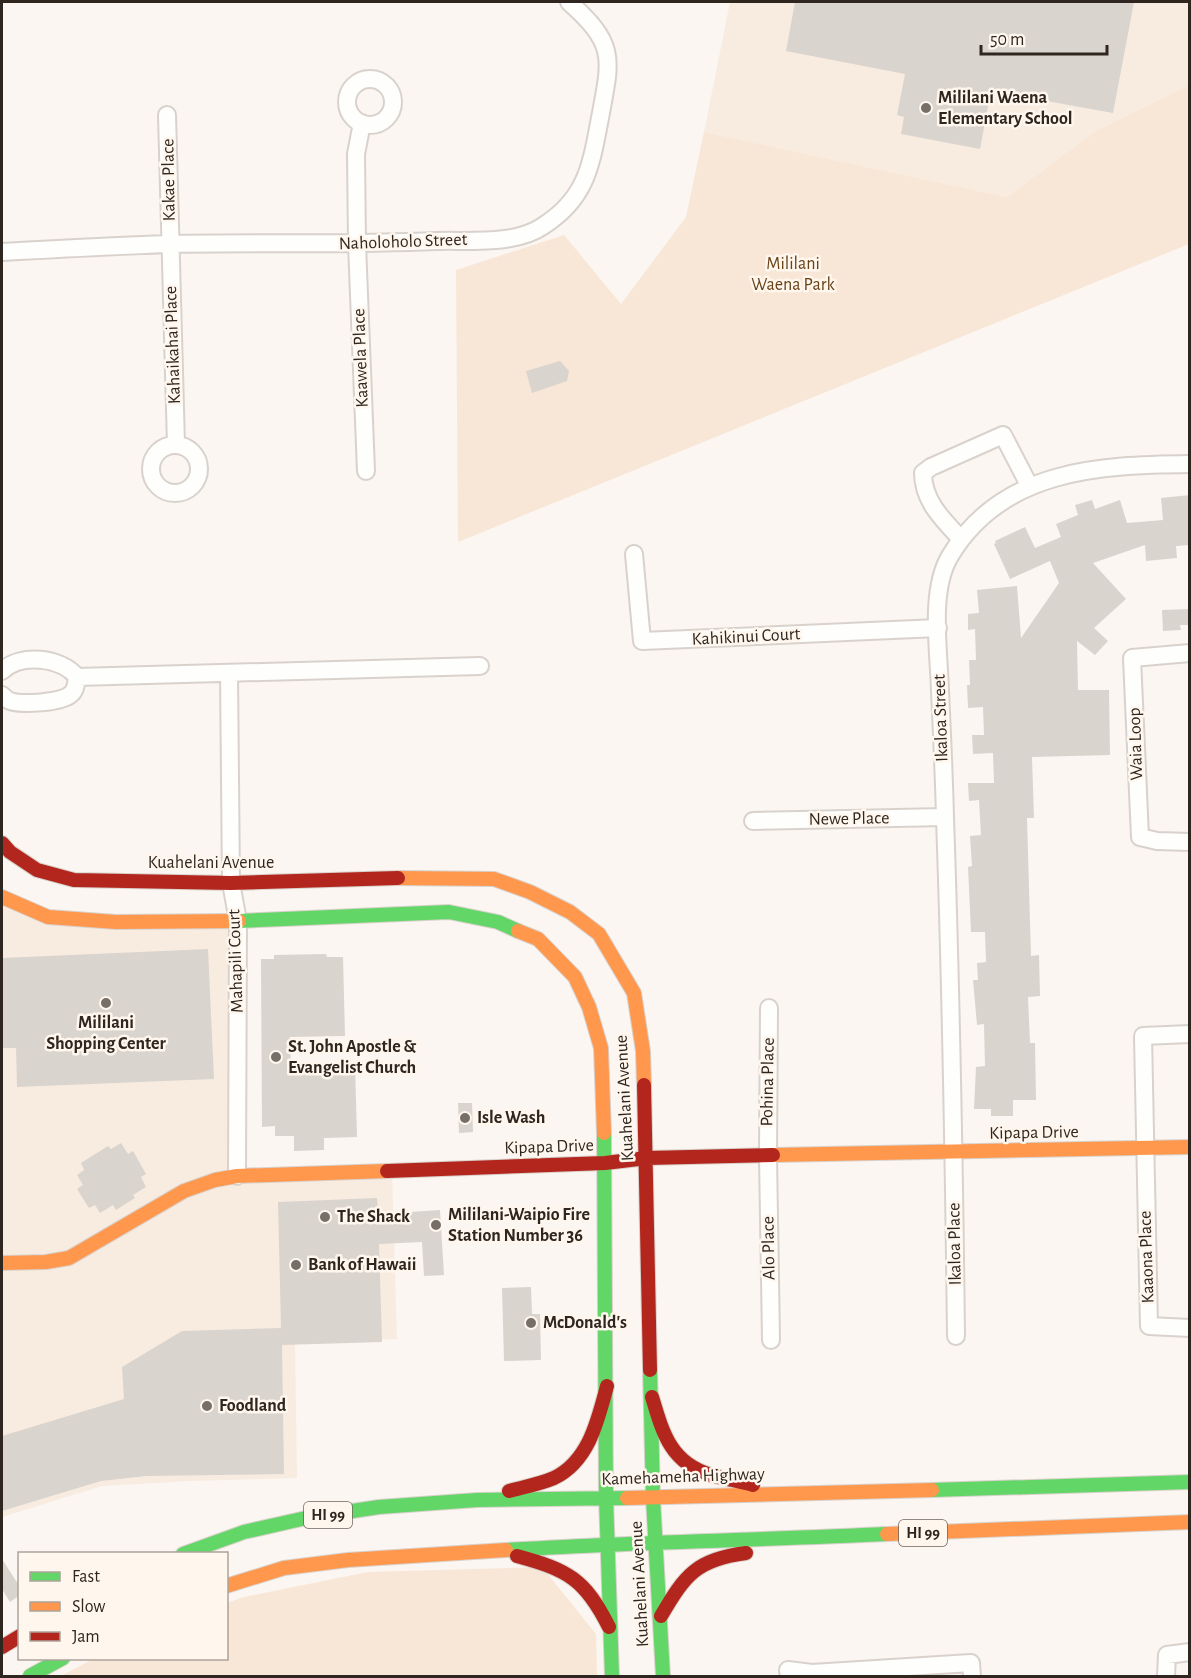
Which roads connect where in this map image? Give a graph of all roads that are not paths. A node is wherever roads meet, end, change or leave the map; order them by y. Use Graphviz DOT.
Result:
graph roads {
  1 [pos="569,2"];
  2 [pos="167,115"];
  3 [pos="362,123"];
  4 [pos="170,244"];
  5 [pos="357,244"];
  6 [pos="2,252"];
  7 [pos="176,446"];
  8 [pos="1190,464"];
  9 [pos="366,471"];
  10 [pos="1030,487"];
  11 [pos="961,539"];
  12 [pos="634,554"];
  13 [pos="938,628"];
  14 [pos="1190,653"];
  15 [pos="480,666"];
  16 [pos="2,671"];
  17 [pos="229,673"];
  18 [pos="77,677"];
  19 [pos="2,695"];
  20 [pos="945,817"];
  21 [pos="753,821"];
  22 [pos="1190,842"];
  23 [pos="2,843"];
  24 [pos="231,883"];
  25 [pos="2,897"];
  26 [pos="237,921"];
  27 [pos="769,1008"];
  28 [pos="1190,1034"];
  29 [pos="1190,1147"];
  30 [pos="1144,1148"];
  31 [pos="953,1153"];
  32 [pos="768,1156"];
  33 [pos="647,1158"];
  34 [pos="605,1163"];
  35 [pos="237,1176"];
  36 [pos="2,1263"];
  37 [pos="1190,1328"];
  38 [pos="956,1336"];
  39 [pos="771,1340"];
  40 [pos="607,1386"];
  41 [pos="652,1397"];
  42 [pos="1190,1482"];
  43 [pos="774,1493"];
  44 [pos="606,1497"];
  45 [pos="653,1498"];
  46 [pos="477,1500"];
  47 [pos="1190,1522"];
  48 [pos="887,1534"];
  49 [pos="607,1544"];
  50 [pos="656,1544"];
  51 [pos="501,1551"];
  52 [pos="189,1552"];
  53 [pos="228,1585"];
  54 [pos="661,1616"];
  55 [pos="609,1627"];
  56 [pos="18,1637"];
  57 [pos="2,1647"];
  58 [pos="1190,1652"];
  59 [pos="61,1660"];
  60 [pos="30,1677"];
  61 [pos="612,1677"];
  62 [pos="663,1677"];
  63 [pos="789,1677"];
  64 [pos="972,1677"];
  65 [pos="1166,1677"];
  1 -- 5 [label="street, Naholoholo Street"];
  2 -- 4 [label="street, Kakae Place"];
  3 -- 5 [label="street, Kaawela Place"];
  4 -- 5 [label="street, Naholoholo Street"];
  4 -- 6 [label="street, Naholoholo Street"];
  4 -- 7 [label="street, Kahaikahai Place"];
  5 -- 9 [label="street, Kaawela Place"];
  8 -- 10 [label="street, Ikaloa Street"];
  10 -- 11 [label="street, Ikaloa Street"];
  10 -- 11 [label="street"];
  11 -- 13 [label="street, Ikaloa Street"];
  12 -- 13 [label="street, Kahikinui Court"];
  13 -- 20 [label="street, Ikaloa Street"];
  14 -- 22 [label="street, Waia Loop"];
  15 -- 17 [label="street"];
  16 -- 18 [label="street"];
  17 -- 18 [label="street"];
  17 -- 24 [label="street, Mahapili Court"];
  18 -- 19 [label="street"];
  20 -- 21 [label="street, Newe Place"];
  20 -- 31 [label="street, Ikaloa Street"];
  23 -- 24 [label="street, Kuahelani Avenue"];
  24 -- 26 [label="street, Mahapili Court"];
  24 -- 33 [label="street, Kuahelani Avenue"];
  25 -- 26 [label="street, Kuahelani Avenue"];
  26 -- 34 [label="street, Kuahelani Avenue"];
  26 -- 35 [label="street, Mahapili Court"];
  27 -- 32 [label="street, Pohina Place"];
  28 -- 30 [label="street"];
  29 -- 30 [label="street, Kipapa Drive"];
  30 -- 31 [label="street, Kipapa Drive"];
  30 -- 37 [label="street, Kaaona Place"];
  31 -- 32 [label="street, Kipapa Drive"];
  31 -- 38 [label="street, Ikaloa Place"];
  32 -- 33 [label="street, Kipapa Drive"];
  32 -- 39 [label="street, Alo Place"];
  33 -- 34 [label="street, Kipapa Drive"];
  33 -- 41 [label="street, Kuahelani Avenue"];
  34 -- 35 [label="street, Kipapa Drive"];
  34 -- 40 [label="street, Kuahelani Avenue"];
  35 -- 36 [label="street, Kipapa Drive"];
  40 -- 44 [label="street, Kuahelani Avenue"];
  40 -- 46 [label="street"];
  41 -- 43 [label="street"];
  41 -- 45 [label="street, Kuahelani Avenue"];
  42 -- 43 [label="street, Kamehameha Highway / HI 99"];
  43 -- 45 [label="street, Kamehameha Highway / HI 99"];
  44 -- 45 [label="street, Kamehameha Highway / HI 99"];
  44 -- 46 [label="street, Kamehameha Highway / HI 99"];
  44 -- 49 [label="street, Kuahelani Avenue"];
  45 -- 50 [label="street, Kuahelani Avenue"];
  46 -- 52 [label="street, Kamehameha Highway / HI 99"];
  47 -- 48 [label="street, HI 99"];
  48 -- 50 [label="street, HI 99"];
  48 -- 54 [label="street"];
  49 -- 50 [label="street, HI 99"];
  49 -- 51 [label="street, HI 99"];
  49 -- 55 [label="street, Kuahelani Avenue"];
  50 -- 54 [label="street, Kuahelani Avenue"];
  51 -- 53 [label="street, HI 99"];
  51 -- 55 [label="street"];
  54 -- 62 [label="street, Kuahelani Avenue"];
  55 -- 61 [label="street, Kuahelani Avenue"];
  56 -- 57 [label="street"];
  58 -- 65 [label="street"];
  59 -- 60 [label="street"];
  63 -- 64 [label="street"];
}
